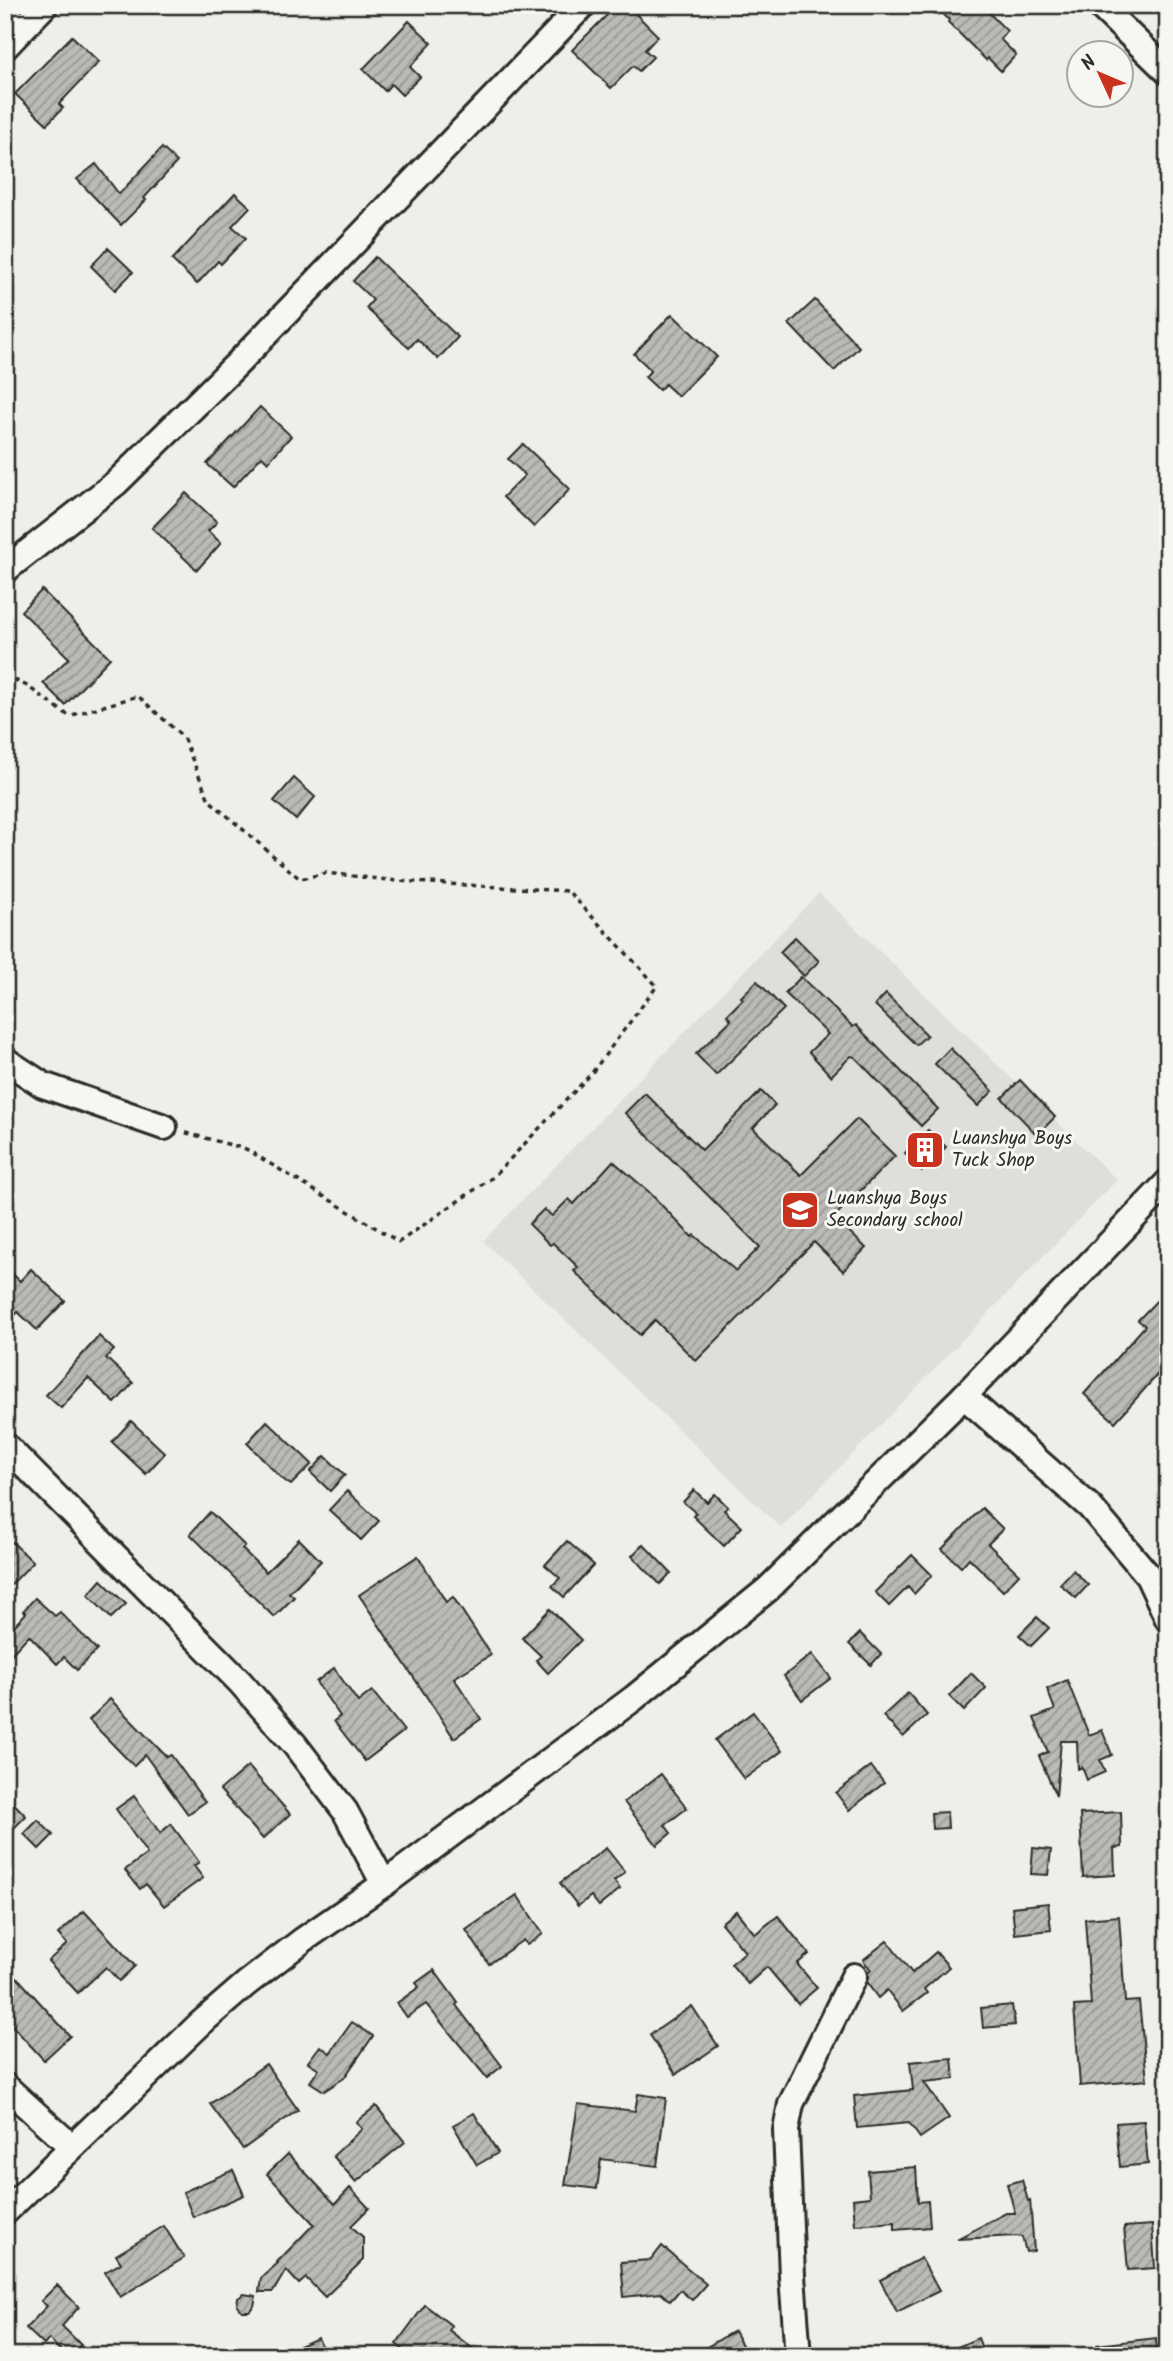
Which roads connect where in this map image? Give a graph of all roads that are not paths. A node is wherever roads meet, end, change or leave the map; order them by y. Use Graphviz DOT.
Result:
graph roads {
  1 [pos="45,5"];
  2 [pos="583,5"];
  3 [pos="1099,5"];
  4 [pos="11,30"];
  5 [pos="1168,72"];
  6 [pos="5,570"];
  7 [pos="5,1060"];
  8 [pos="164,1127"];
  9 [pos="1168,1182"];
  10 [pos="964,1396"];
  11 [pos="5,1445"];
  12 [pos="1168,1619"];
  13 [pos="384,1884"];
  14 [pos="854,1976"];
  15 [pos="5,2086"];
  16 [pos="71,2146"];
  17 [pos="5,2212"];
  18 [pos="798,2356"];
  1 -- 4 [label="street"];
  2 -- 6 [label="street"];
  3 -- 5 [label="street"];
  7 -- 8 [label="street"];
  9 -- 10 [label="street"];
  10 -- 12 [label="street"];
  10 -- 13 [label="street"];
  11 -- 13 [label="street"];
  13 -- 16 [label="street"];
  14 -- 18 [label="street"];
  15 -- 16 [label="street"];
  16 -- 17 [label="street"];
}
